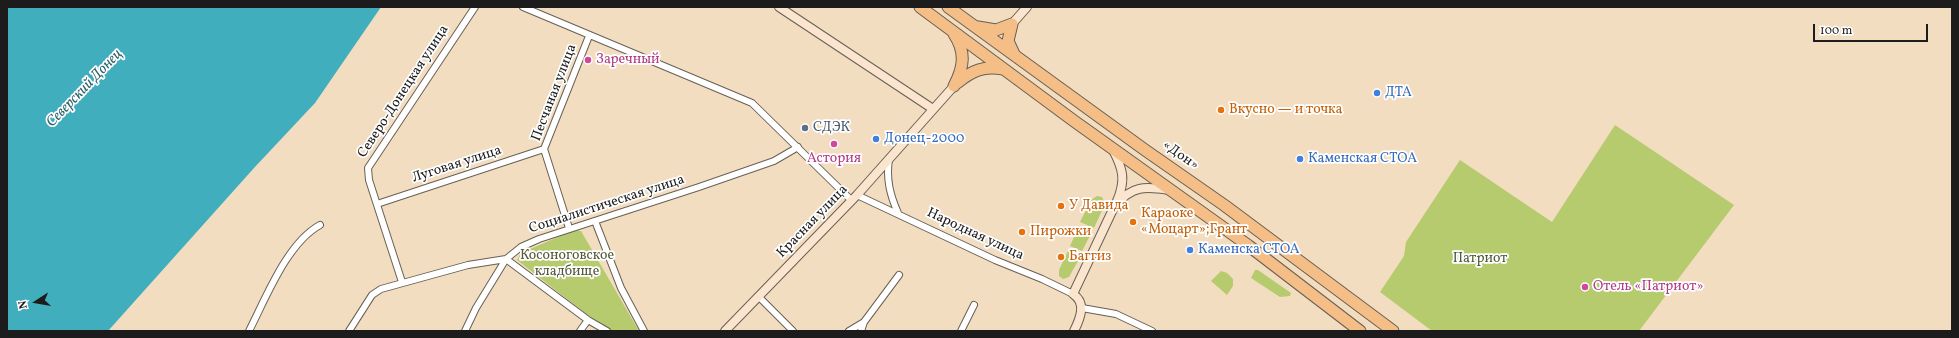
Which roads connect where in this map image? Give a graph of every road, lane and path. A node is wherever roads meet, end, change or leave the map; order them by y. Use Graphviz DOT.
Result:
graph roads {
  1 [pos="475,7"];
  2 [pos="523,7"];
  3 [pos="779,7"];
  4 [pos="920,7"];
  5 [pos="948,7"];
  6 [pos="1027,7"];
  7 [pos="1012,24"];
  8 [pos="974,26"];
  9 [pos="952,30"];
  10 [pos="589,36"];
  11 [pos="1016,56"];
  12 [pos="1004,69"];
  13 [pos="954,86"];
  14 [pos="933,109"];
  15 [pos="1111,146"];
  16 [pos="798,147"];
  17 [pos="544,148"];
  18 [pos="889,158"];
  19 [pos="1172,190"];
  20 [pos="854,198"];
  21 [pos="377,204"];
  22 [pos="1115,205"];
  23 [pos="898,213"];
  24 [pos="595,221"];
  25 [pos="320,225"];
  26 [pos="569,228"];
  27 [pos="506,259"];
  28 [pos="899,275"];
  29 [pos="402,282"];
  30 [pos="1073,294"];
  31 [pos="759,298"];
  32 [pos="1081,304"];
  33 [pos="974,305"];
  34 [pos="588,320"];
  35 [pos="864,322"];
  36 [pos="249,331"];
  37 [pos="349,331"];
  38 [pos="465,331"];
  39 [pos="580,331"];
  40 [pos="607,331"];
  41 [pos="644,331"];
  42 [pos="725,331"];
  43 [pos="793,331"];
  44 [pos="849,331"];
  45 [pos="861,331"];
  46 [pos="961,331"];
  47 [pos="1074,331"];
  48 [pos="1152,331"];
  49 [pos="1360,331"];
  50 [pos="1393,331"];
  1 -- 21 [label="street, Северо-Донецкая улица"];
  2 -- 10 [label="street"];
  3 -- 14 [label="main road"];
  4 -- 9 [label="highway"];
  5 -- 8 [label="highway, «Дон»"];
  6 -- 7 [label="main road"];
  7 -- 8 [label="highway"];
  7 -- 11 [label="highway"];
  8 -- 11 [label="highway, «Дон»"];
  9 -- 12 [label="highway"];
  9 -- 13 [label="highway"];
  10 -- 16 [label="street"];
  10 -- 17 [label="street, Песчаная улица"];
  11 -- 50 [label="highway, «Дон»"];
  12 -- 13 [label="highway"];
  12 -- 15 [label="highway"];
  13 -- 14 [label="main road, Красная улица"];
  14 -- 18 [label="main road, Красная улица"];
  15 -- 19 [label="highway"];
  15 -- 22 [label="main road"];
  16 -- 20 [label="street"];
  16 -- 24 [label="street, Социалистическая улица"];
  17 -- 21 [label="street, Луговая улица"];
  17 -- 26 [label="street, Песчаная улица"];
  18 -- 20 [label="main road, Красная улица"];
  18 -- 23 [label="street"];
  19 -- 22 [label="main road"];
  19 -- 49 [label="highway"];
  20 -- 23 [label="street, Народная улица"];
  20 -- 31 [label="main road, Красная улица"];
  21 -- 29 [label="street"];
  22 -- 30 [label="main road"];
  23 -- 30 [label="street, Народная улица"];
  24 -- 26 [label="street, Социалистическая улица"];
  24 -- 41 [label="street"];
  25 -- 36 [label="street"];
  26 -- 27 [label="street, Социалистическая улица"];
  27 -- 29 [label="street, Социалистическая улица"];
  27 -- 34 [label="street"];
  27 -- 38 [label="street"];
  28 -- 35 [label="street"];
  29 -- 37 [label="street, Социалистическая улица"];
  30 -- 32 [label="main road, Народная улица"];
  31 -- 42 [label="main road, Красная улица"];
  31 -- 43 [label="street"];
  32 -- 47 [label="main road"];
  32 -- 48 [label="street"];
  33 -- 46 [label="street"];
  34 -- 39 [label="street"];
  34 -- 40 [label="street"];
  35 -- 44 [label="street"];
  35 -- 45 [label="street"];
}
